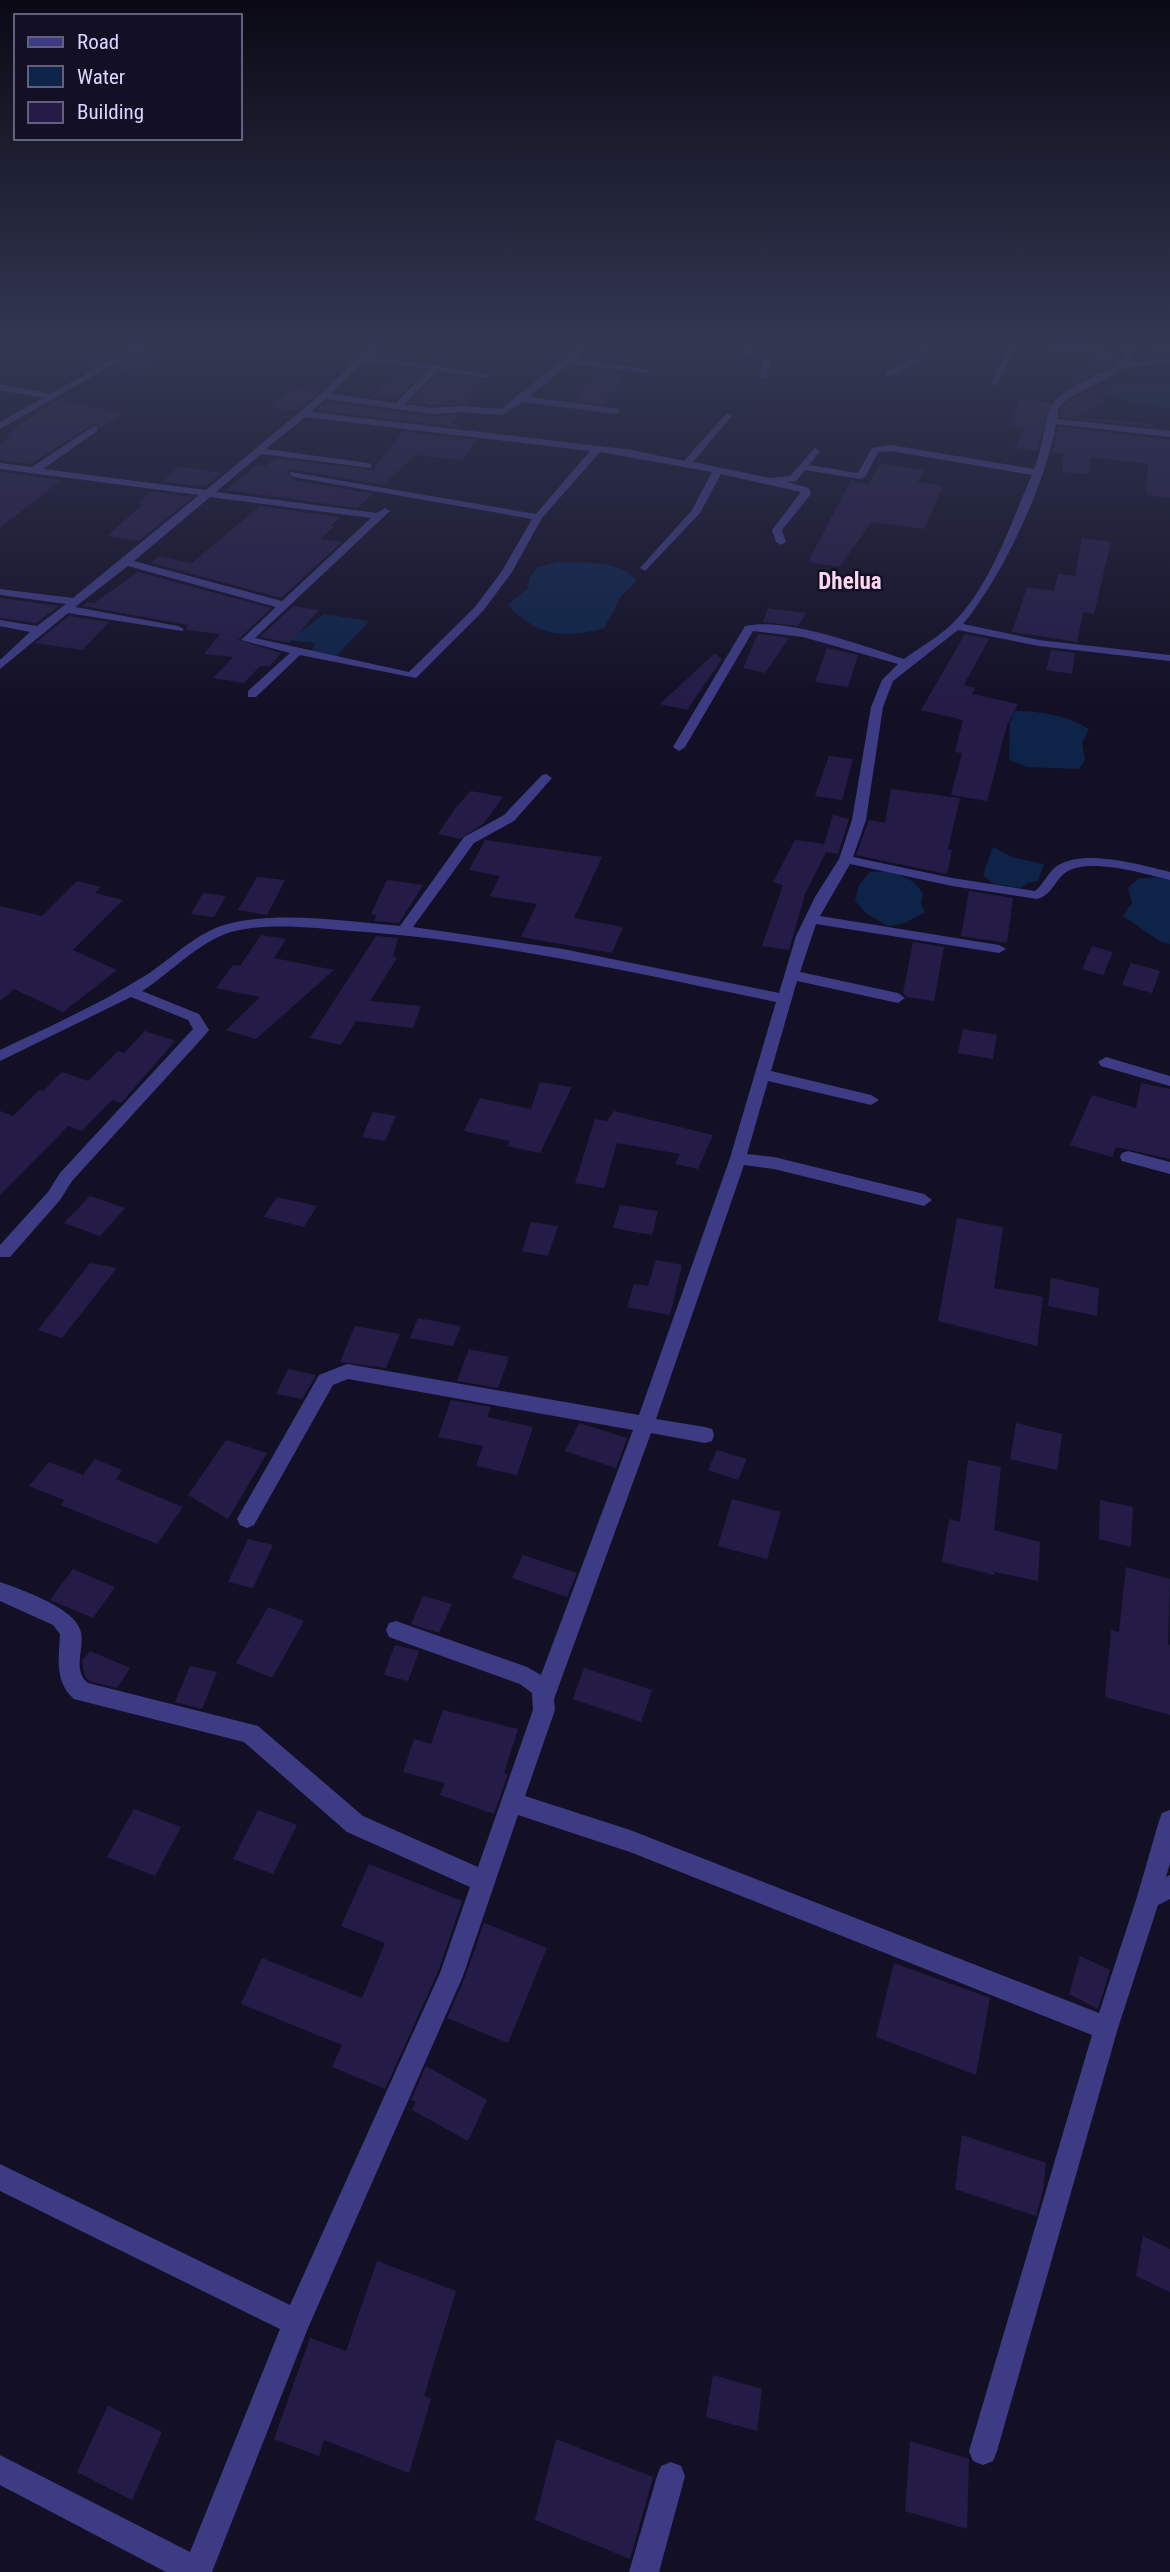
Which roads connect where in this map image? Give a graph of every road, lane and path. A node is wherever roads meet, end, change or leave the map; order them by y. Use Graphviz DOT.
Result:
graph roads {
  1 [pos="46,462"];
  2 [pos="246,462"];
  3 [pos="339,462"];
  4 [pos="586,462"];
  5 [pos="681,462"];
  6 [pos="807,462"];
  7 [pos="868,462"];
  8 [pos="973,462"];
  9 [pos="1042,462"];
  10 [pos="687,463"];
  11 [pos="0,466"];
  12 [pos="368,466"];
  13 [pos="803,467"];
  14 [pos="718,470"];
  15 [pos="33,471"];
  16 [pos="1038,473"];
  17 [pos="294,474"];
  18 [pos="770,481"];
  19 [pos="207,494"];
  20 [pos="538,517"];
  21 [pos="781,542"];
  22 [pos="126,562"];
  23 [pos="645,568"];
  24 [pos="0,592"];
  25 [pos="283,605"];
  26 [pos="71,606"];
  27 [pos="0,623"];
  28 [pos="956,626"];
  29 [pos="178,629"];
  30 [pos="39,630"];
  31 [pos="298,651"];
  32 [pos="1170,658"];
  33 [pos="906,663"];
  34 [pos="0,666"];
  35 [pos="252,694"];
  36 [pos="679,747"];
  37 [pos="546,778"];
  38 [pos="846,859"];
  39 [pos="1170,876"];
  40 [pos="811,919"];
  41 [pos="405,928"];
  42 [pos="999,949"];
  43 [pos="790,975"];
  44 [pos="130,991"];
  45 [pos="898,998"];
  46 [pos="784,999"];
  47 [pos="0,1056"];
  48 [pos="1106,1062"];
  49 [pos="762,1074"];
  50 [pos="1170,1081"];
  51 [pos="871,1100"];
  52 [pos="738,1157"];
  53 [pos="1128,1157"];
  54 [pos="1170,1168"];
  55 [pos="924,1200"];
  56 [pos="1,1252"];
  57 [pos="645,1424"];
  58 [pos="705,1435"];
  59 [pos="247,1519"];
  60 [pos="0,1591"];
  61 [pos="396,1630"];
  62 [pos="543,1699"];
  63 [pos="513,1803"];
  64 [pos="1170,1821"];
  65 [pos="486,1882"];
  66 [pos="1160,1892"];
  67 [pos="1106,2028"];
  68 [pos="0,2177"];
  69 [pos="296,2323"];
  70 [pos="983,2451"];
  71 [pos="0,2469"];
  72 [pos="671,2476"];
  73 [pos="644,2572"];
  1 -- 15 [label="street"];
  2 -- 19 [label="street"];
  3 -- 12 [label="street"];
  4 -- 20 [label="street"];
  5 -- 10 [label="street"];
  6 -- 13 [label="street"];
  7 -- 13 [label="street"];
  8 -- 16 [label="street"];
  9 -- 16 [label="street"];
  10 -- 14 [label="street"];
  11 -- 15 [label="street"];
  13 -- 18 [label="street"];
  14 -- 18 [label="street"];
  14 -- 23 [label="street"];
  15 -- 19 [label="street"];
  16 -- 28 [label="street"];
  17 -- 20 [label="street"];
  18 -- 21 [label="street"];
  19 -- 22 [label="street"];
  19 -- 25 [label="street"];
  20 -- 31 [label="street"];
  22 -- 25 [label="street"];
  22 -- 26 [label="street"];
  24 -- 26 [label="street"];
  25 -- 31 [label="street"];
  26 -- 29 [label="street"];
  26 -- 30 [label="street"];
  27 -- 30 [label="street"];
  28 -- 32 [label="street"];
  28 -- 33 [label="street"];
  30 -- 34 [label="street"];
  31 -- 35 [label="street"];
  33 -- 36 [label="street"];
  33 -- 38 [label="street"];
  37 -- 41 [label="street"];
  38 -- 39 [label="street"];
  38 -- 40 [label="street"];
  40 -- 42 [label="street"];
  40 -- 43 [label="street"];
  41 -- 44 [label="street"];
  41 -- 46 [label="street"];
  43 -- 45 [label="street"];
  43 -- 46 [label="street"];
  44 -- 47 [label="street"];
  44 -- 56 [label="street"];
  46 -- 49 [label="street"];
  48 -- 50 [label="street"];
  49 -- 51 [label="street"];
  49 -- 52 [label="street"];
  52 -- 55 [label="street"];
  52 -- 57 [label="street"];
  53 -- 54 [label="street"];
  57 -- 58 [label="street"];
  57 -- 59 [label="street"];
  57 -- 62 [label="street"];
  60 -- 65 [label="street"];
  61 -- 62 [label="street"];
  62 -- 63 [label="street"];
  63 -- 65 [label="street"];
  63 -- 67 [label="street"];
  64 -- 66 [label="street"];
  65 -- 69 [label="street"];
  66 -- 67 [label="street"];
  67 -- 70 [label="street"];
  68 -- 69 [label="street"];
  69 -- 71 [label="street"];
  72 -- 73 [label="street"];
}
